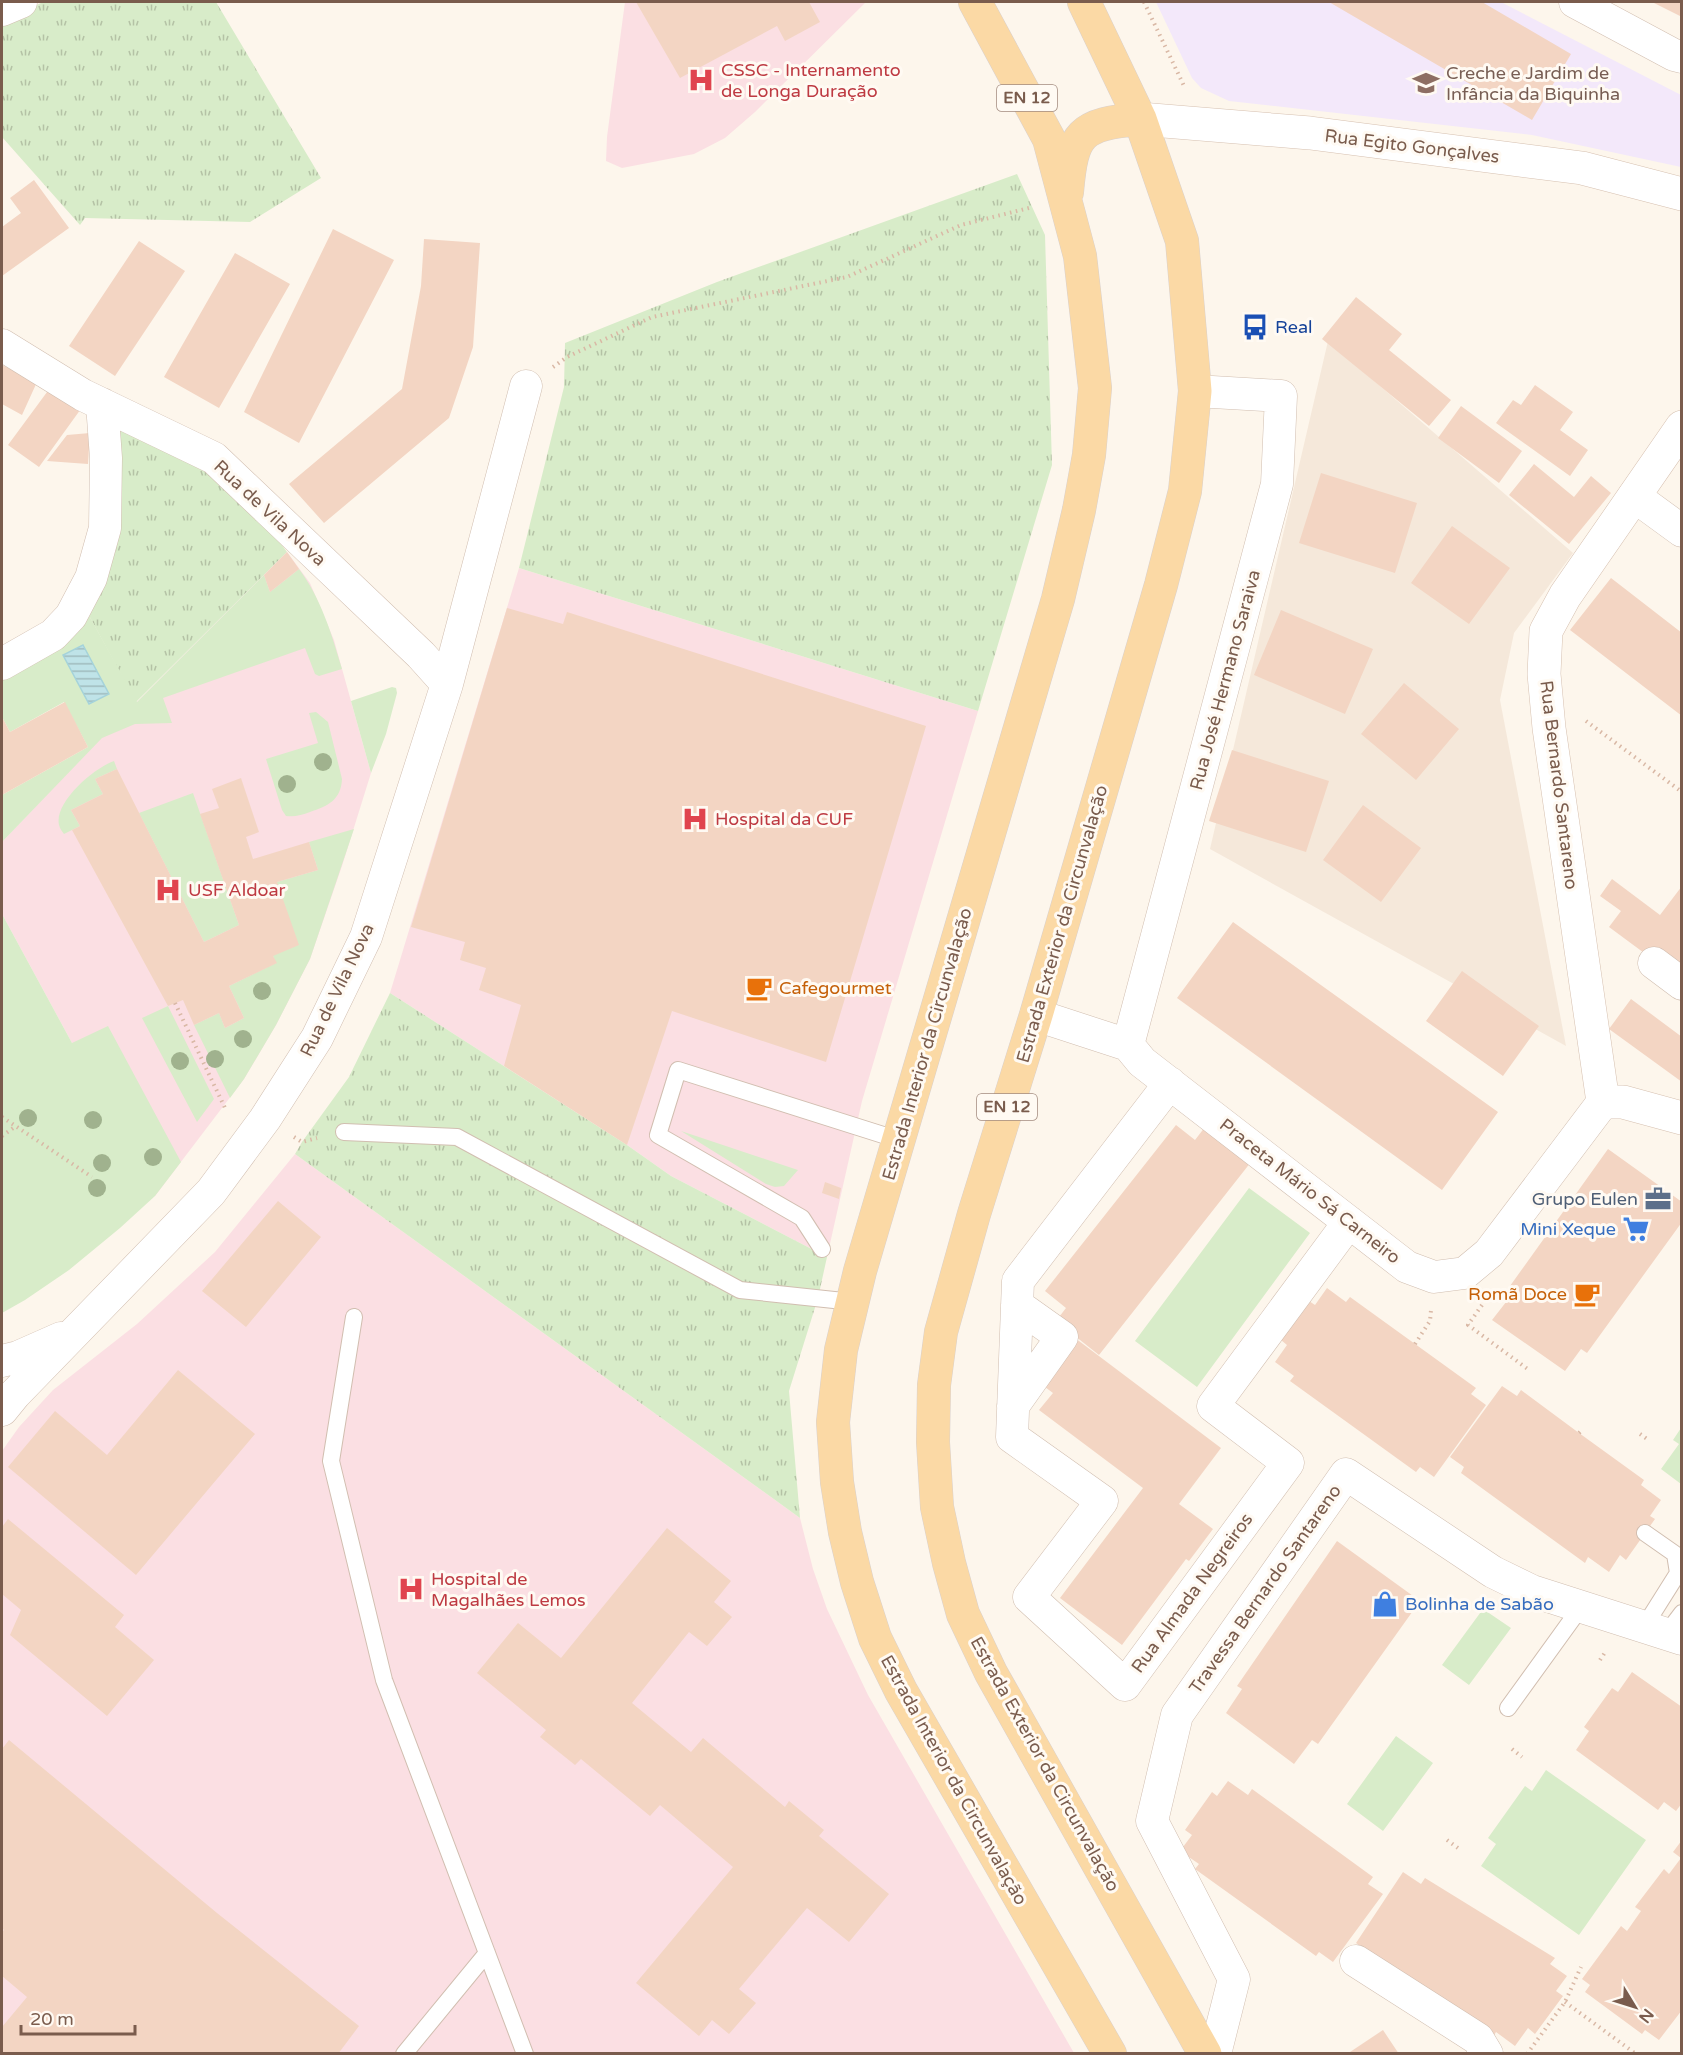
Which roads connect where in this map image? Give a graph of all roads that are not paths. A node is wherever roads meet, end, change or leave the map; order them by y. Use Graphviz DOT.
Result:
graph roads {
  1 [pos="21,2"];
  2 [pos="975,2"];
  3 [pos="1084,2"];
  4 [pos="1575,2"];
  5 [pos="2,10"];
  6 [pos="1682,57"];
  7 [pos="1140,119"];
  8 [pos="1682,194"];
  9 [pos="1052,203"];
  10 [pos="2,345"];
  11 [pos="526,386"];
  12 [pos="1195,391"];
  13 [pos="102,404"];
  14 [pos="1682,427"];
  15 [pos="1634,496"];
  16 [pos="1682,531"];
  17 [pos="2,664"];
  18 [pos="447,684"];
  19 [pos="1654,963"];
  20 [pos="1682,984"];
  21 [pos="1036,1015"];
  22 [pos="1128,1045"];
  23 [pos="1170,1083"];
  24 [pos="1603,1102"];
  25 [pos="1682,1118"];
  26 [pos="344,1132"];
  27 [pos="899,1140"];
  28 [pos="1349,1222"];
  29 [pos="822,1249"];
  30 [pos="853,1302"];
  31 [pos="1017,1305"];
  32 [pos="354,1317"];
  33 [pos="76,1332"];
  34 [pos="2,1361"];
  35 [pos="1013,1406"];
  36 [pos="2,1410"];
  37 [pos="1645,1533"];
  38 [pos="1581,1607"];
  39 [pos="1668,1628"];
  40 [pos="1508,1708"];
  41 [pos="487,1953"];
  42 [pos="1356,1961"];
  43 [pos="404,2054"];
  44 [pos="525,2054"];
  45 [pos="1110,2054"];
  46 [pos="1205,2054"];
  47 [pos="1215,2054"];
  48 [pos="1486,2054"];
  1 -- 5 [label="street"];
  2 -- 9 [label="main road, Estrada Interior da Circunvalação / EN 12"];
  3 -- 7 [label="main road, Estrada Exterior da Circunvalação / EN 12"];
  4 -- 6 [label="street"];
  7 -- 8 [label="street, Rua Egito Gonçalves"];
  7 -- 9 [label="main road"];
  7 -- 12 [label="main road, Estrada Exterior da Circunvalação / EN 12"];
  9 -- 27 [label="main road, Estrada Interior da Circunvalação / EN 12"];
  10 -- 13 [label="street, Rua de Vila Nova"];
  11 -- 18 [label="street, Rua de Vila Nova"];
  12 -- 21 [label="main road, Estrada Exterior da Circunvalação / EN 12"];
  12 -- 22 [label="street, Rua José Hermano Saraiva"];
  13 -- 17 [label="street"];
  13 -- 18 [label="street, Rua de Vila Nova"];
  14 -- 15 [label="street, Rua Bernardo Santareno"];
  15 -- 16 [label="street"];
  15 -- 24 [label="street, Rua Bernardo Santareno"];
  18 -- 33 [label="street, Rua de Vila Nova"];
  19 -- 20 [label="street"];
  21 -- 22 [label="street, Praceta Mário Sá Carneiro"];
  21 -- 46 [label="main road, Estrada Exterior da Circunvalação / EN 12"];
  22 -- 23 [label="street, Praceta Mário Sá Carneiro"];
  23 -- 28 [label="street, Praceta Mário Sá Carneiro"];
  23 -- 31 [label="street, Rua Almada Negreiros"];
  24 -- 25 [label="street"];
  24 -- 28 [label="street, Praceta Mário Sá Carneiro"];
  26 -- 30 [label="lane"];
  27 -- 29 [label="lane"];
  27 -- 30 [label="main road, Estrada Interior da Circunvalação / EN 12"];
  28 -- 35 [label="street, Rua Almada Negreiros"];
  30 -- 45 [label="main road, Estrada Interior da Circunvalação / EN 12"];
  31 -- 35 [label="street, Rua Almada Negreiros"];
  31 -- 35 [label="street"];
  32 -- 41 [label="lane"];
  33 -- 34 [label="street, Rua de Vila Nova"];
  33 -- 36 [label="street, Rua de Vila Nova"];
  37 -- 39 [label="lane"];
  38 -- 39 [label="street, Travessa Bernardo Santareno"];
  38 -- 40 [label="lane"];
  38 -- 47 [label="street, Travessa Bernardo Santareno"];
  41 -- 43 [label="lane"];
  41 -- 44 [label="lane"];
  42 -- 48 [label="street"];
}
